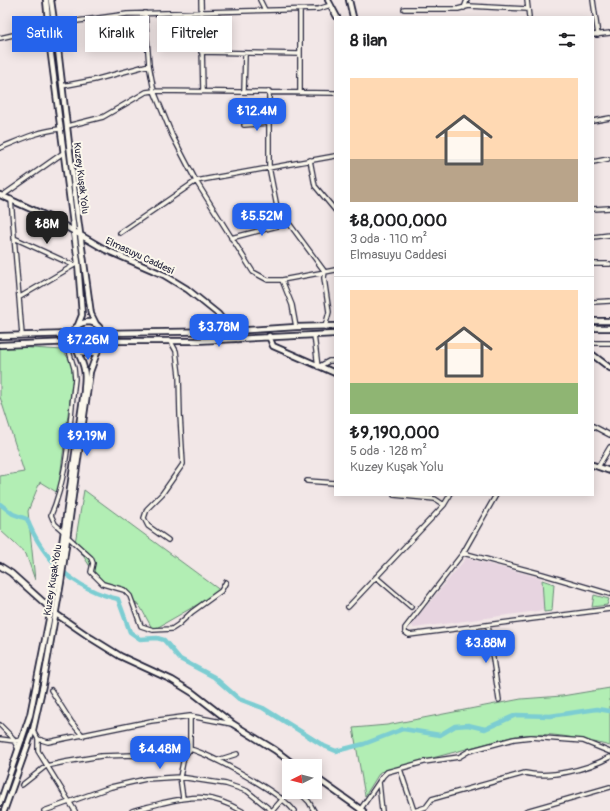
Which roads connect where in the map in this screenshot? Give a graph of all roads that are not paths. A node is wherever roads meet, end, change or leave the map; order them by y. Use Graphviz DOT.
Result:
graph roads {
  1 [pos="46,0"];
  2 [pos="51,0"];
  3 [pos="201,0"];
  4 [pos="260,0"];
  5 [pos="328,0"];
  6 [pos="349,0"];
  7 [pos="467,0"];
  8 [pos="527,0"];
  9 [pos="593,0"];
  10 [pos="331,5"];
  11 [pos="464,8"];
  12 [pos="404,9"];
  13 [pos="527,9"];
  14 [pos="265,10"];
  15 [pos="300,10"];
  16 [pos="201,11"];
  17 [pos="145,13"];
  18 [pos="53,15"];
  19 [pos="47,16"];
  20 [pos="201,16"];
  21 [pos="336,16"];
  22 [pos="353,16"];
  23 [pos="528,16"];
  24 [pos="77,21"];
  25 [pos="610,33"];
  26 [pos="12,35"];
  27 [pos="594,35"];
  28 [pos="598,35"];
  29 [pos="0,38"];
  30 [pos="50,52"];
  31 [pos="58,52"];
  32 [pos="201,52"];
  33 [pos="300,54"];
  34 [pos="245,55"];
  35 [pos="149,65"];
  36 [pos="62,86"];
  37 [pos="154,91"];
  38 [pos="203,91"];
  39 [pos="244,91"];
  40 [pos="269,91"];
  41 [pos="300,93"];
  42 [pos="334,93"];
  43 [pos="610,118"];
  44 [pos="594,121"];
  45 [pos="269,123"];
  46 [pos="244,125"];
  47 [pos="67,126"];
  48 [pos="60,129"];
  49 [pos="0,148"];
  50 [pos="63,153"];
  51 [pos="334,156"];
  52 [pos="310,160"];
  53 [pos="609,160"];
  54 [pos="594,162"];
  55 [pos="269,167"];
  56 [pos="196,181"];
  57 [pos="1,195"];
  58 [pos="10,198"];
  59 [pos="610,208"];
  60 [pos="334,209"];
  61 [pos="594,209"];
  62 [pos="289,223"];
  63 [pos="74,230"];
  64 [pos="120,233"];
  65 [pos="81,234"];
  66 [pos="610,235"];
  67 [pos="594,237"];
  68 [pos="14,238"];
  69 [pos="231,238"];
  70 [pos="78,263"];
  71 [pos="594,264"];
  72 [pos="610,264"];
  73 [pos="73,266"];
  74 [pos="334,270"];
  75 [pos="325,272"];
  76 [pos="282,280"];
  77 [pos="20,297"];
  78 [pos="610,301"];
  79 [pos="594,302"];
  80 [pos="594,321"];
  81 [pos="610,321"];
  82 [pos="97,325"];
  83 [pos="78,326"];
  84 [pos="334,326"];
  85 [pos="296,327"];
  86 [pos="325,327"];
  87 [pos="594,328"];
  88 [pos="610,328"];
  89 [pos="269,330"];
  90 [pos="232,332"];
  91 [pos="102,333"];
  92 [pos="72,334"];
  93 [pos="334,334"];
  94 [pos="22,335"];
  95 [pos="0,336"];
  96 [pos="314,336"];
  97 [pos="269,338"];
  98 [pos="238,339"];
  99 [pos="170,340"];
  100 [pos="103,341"];
  101 [pos="73,342"];
  102 [pos="594,343"];
  103 [pos="610,343"];
  104 [pos="0,345"];
  105 [pos="99,348"];
  106 [pos="76,349"];
  107 [pos="594,359"];
  108 [pos="334,361"];
  109 [pos="318,366"];
  110 [pos="610,368"];
  111 [pos="334,373"];
  112 [pos="594,427"];
  113 [pos="610,435"];
  114 [pos="610,447"];
  115 [pos="596,466"];
  116 [pos="610,471"];
  117 [pos="308,481"];
  118 [pos="334,483"];
  119 [pos="404,496"];
  120 [pos="449,496"];
  121 [pos="495,496"];
  122 [pos="444,505"];
  123 [pos="62,531"];
  124 [pos="69,538"];
  125 [pos="168,540"];
  126 [pos="464,553"];
  127 [pos="62,560"];
  128 [pos="0,566"];
  129 [pos="376,577"];
  130 [pos="59,580"];
  131 [pos="226,582"];
  132 [pos="610,594"];
  133 [pos="411,606"];
  134 [pos="348,607"];
  135 [pos="51,609"];
  136 [pos="609,609"];
  137 [pos="56,614"];
  138 [pos="488,625"];
  139 [pos="52,690"];
  140 [pos="499,700"];
  141 [pos="190,716"];
  142 [pos="233,724"];
  143 [pos="0,725"];
  144 [pos="33,730"];
  145 [pos="83,736"];
  146 [pos="0,739"];
  147 [pos="38,739"];
  148 [pos="23,740"];
  149 [pos="15,741"];
  150 [pos="190,749"];
  151 [pos="19,751"];
  152 [pos="610,752"];
  153 [pos="236,754"];
  154 [pos="184,757"];
  155 [pos="610,757"];
  156 [pos="287,759"];
  157 [pos="218,760"];
  158 [pos="46,766"];
  159 [pos="400,768"];
  160 [pos="180,777"];
  161 [pos="322,782"];
  162 [pos="379,782"];
  163 [pos="22,785"];
  164 [pos="610,787"];
  165 [pos="183,798"];
  166 [pos="306,799"];
  167 [pos="281,800"];
  168 [pos="0,801"];
  169 [pos="70,801"];
  170 [pos="538,809"];
  171 [pos="361,810"];
  172 [pos="4,811"];
  173 [pos="44,811"];
  174 [pos="75,811"];
  175 [pos="132,811"];
  176 [pos="242,811"];
  177 [pos="294,811"];
  178 [pos="314,811"];
  179 [pos="382,811"];
  180 [pos="414,811"];
  181 [pos="526,811"];
  1 -- 19 [label="main road"];
  2 -- 18 [label="main road"];
  3 -- 16 [label="street"];
  4 -- 14 [label="street"];
  5 -- 10 [label="main road"];
  6 -- 22 [label="main road"];
  7 -- 11 [label="street"];
  8 -- 13 [label="street"];
  9 -- 28 [label="street"];
  10 -- 15 [label="street"];
  10 -- 21 [label="main road"];
  11 -- 12 [label="street"];
  11 -- 13 [label="street"];
  13 -- 23 [label="street"];
  14 -- 15 [label="street"];
  14 -- 16 [label="street"];
  15 -- 33 [label="street"];
  16 -- 17 [label="street"];
  16 -- 20 [label="street"];
  17 -- 24 [label="street"];
  17 -- 35 [label="street"];
  25 -- 28 [label="street"];
  26 -- 29 [label="street"];
  27 -- 28 [label="street"];
  30 -- 48 [label="main road, Kuzey Kuşak Yolu"];
  31 -- 36 [label="main road, Kuzey Kuşak Yolu"];
  32 -- 34 [label="street"];
  32 -- 38 [label="street"];
  33 -- 34 [label="street"];
  33 -- 41 [label="street"];
  34 -- 39 [label="street"];
  35 -- 36 [label="street"];
  35 -- 37 [label="street"];
  36 -- 47 [label="main road, Kuzey Kuşak Yolu"];
  37 -- 38 [label="street"];
  37 -- 47 [label="street"];
  37 -- 56 [label="street"];
  38 -- 39 [label="street"];
  39 -- 40 [label="street"];
  40 -- 41 [label="street"];
  40 -- 45 [label="street"];
  41 -- 42 [label="street"];
  43 -- 44 [label="street"];
  45 -- 46 [label="street"];
  45 -- 55 [label="street"];
  47 -- 65 [label="main road, Kuzey Kuşak Yolu"];
  48 -- 49 [label="street"];
  48 -- 50 [label="main road, Kuzey Kuşak Yolu"];
  50 -- 57 [label="street"];
  50 -- 63 [label="main road, Kuzey Kuşak Yolu"];
  51 -- 52 [label="street"];
  52 -- 55 [label="street"];
  52 -- 60 [label="street"];
  53 -- 54 [label="street"];
  55 -- 56 [label="street"];
  55 -- 62 [label="street"];
  56 -- 64 [label="street"];
  56 -- 69 [label="street"];
  57 -- 58 [label="main road, Elmasuyu Caddesi"];
  58 -- 63 [label="main road, Elmasuyu Caddesi"];
  58 -- 68 [label="street"];
  59 -- 61 [label="street"];
  62 -- 69 [label="street"];
  62 -- 75 [label="street"];
  63 -- 65 [label="main road, Elmasuyu Caddesi"];
  63 -- 70 [label="main road, Kuzey Kuşak Yolu"];
  65 -- 82 [label="main road, Kuzey Kuşak Yolu"];
  65 -- 90 [label="main road, Elmasuyu Caddesi"];
  66 -- 67 [label="street"];
  68 -- 73 [label="street"];
  68 -- 77 [label="street"];
  69 -- 76 [label="street"];
  70 -- 73 [label="street"];
  70 -- 83 [label="main road, Kuzey Kuşak Yolu"];
  71 -- 72 [label="street"];
  73 -- 77 [label="street"];
  74 -- 75 [label="street"];
  75 -- 76 [label="street"];
  75 -- 86 [label="street"];
  76 -- 85 [label="street"];
  77 -- 94 [label="street"];
  78 -- 79 [label="street"];
  80 -- 81 [label="main road"];
  82 -- 83 [label="main road"];
  82 -- 91 [label="main road"];
  83 -- 92 [label="main road"];
  84 -- 86 [label="main road"];
  85 -- 86 [label="main road"];
  85 -- 89 [label="main road"];
  87 -- 88 [label="main road"];
  89 -- 90 [label="main road"];
  89 -- 97 [label="main road"];
  90 -- 91 [label="main road"];
  90 -- 98 [label="main road, Elmasuyu Caddesi"];
  91 -- 100 [label="main road"];
  92 -- 94 [label="main road"];
  92 -- 101 [label="main road"];
  93 -- 96 [label="main road"];
  94 -- 95 [label="main road"];
  96 -- 97 [label="main road"];
  96 -- 109 [label="street"];
  97 -- 98 [label="main road"];
  97 -- 109 [label="main road"];
  98 -- 99 [label="main road"];
  99 -- 100 [label="main road"];
  99 -- 125 [label="street"];
  100 -- 105 [label="main road"];
  101 -- 104 [label="main road"];
  101 -- 106 [label="main road"];
  101 -- 123 [label="street"];
  102 -- 103 [label="street"];
  105 -- 106 [label="main road"];
  105 -- 127 [label="main road, Kuzey Kuşak Yolu"];
  106 -- 127 [label="main road, Kuzey Kuşak Yolu"];
  107 -- 110 [label="main road"];
  108 -- 109 [label="street"];
  109 -- 111 [label="main road"];
  112 -- 113 [label="street"];
  114 -- 115 [label="street"];
  115 -- 116 [label="main road"];
  117 -- 118 [label="street"];
  119 -- 122 [label="street"];
  120 -- 122 [label="street"];
  121 -- 126 [label="street"];
  122 -- 129 [label="street"];
  124 -- 131 [label="street"];
  126 -- 132 [label="street"];
  126 -- 138 [label="street"];
  127 -- 130 [label="main road, Kuzey Kuşak Yolu"];
  128 -- 135 [label="main road"];
  129 -- 133 [label="street"];
  129 -- 134 [label="street"];
  130 -- 135 [label="main road, Kuzey Kuşak Yolu"];
  130 -- 137 [label="main road, Kuzey Kuşak Yolu"];
  135 -- 148 [label="main road, Kuzey Kuşak Yolu"];
  136 -- 138 [label="street"];
  137 -- 142 [label="main road"];
  137 -- 144 [label="main road, Kuzey Kuşak Yolu"];
  138 -- 140 [label="street"];
  139 -- 145 [label="street"];
  141 -- 142 [label="street"];
  141 -- 145 [label="street"];
  141 -- 150 [label="street"];
  142 -- 156 [label="main road"];
  143 -- 149 [label="street"];
  144 -- 147 [label="street"];
  144 -- 172 [label="main road, Kuzey Kuşak Yolu"];
  145 -- 147 [label="street"];
  146 -- 149 [label="street"];
  147 -- 158 [label="street"];
  148 -- 149 [label="street"];
  148 -- 151 [label="main road, Kuzey Kuşak Yolu"];
  149 -- 151 [label="street"];
  150 -- 154 [label="street"];
  150 -- 157 [label="street"];
  151 -- 168 [label="main road, Kuzey Kuşak Yolu"];
  152 -- 159 [label="street"];
  153 -- 157 [label="street"];
  154 -- 158 [label="street"];
  154 -- 160 [label="street"];
  155 -- 180 [label="street"];
  157 -- 167 [label="street"];
  158 -- 163 [label="street"];
  158 -- 169 [label="street"];
  159 -- 162 [label="street"];
  159 -- 180 [label="street"];
  160 -- 165 [label="street"];
  160 -- 167 [label="street"];
  160 -- 169 [label="street"];
  161 -- 171 [label="main road"];
  162 -- 171 [label="street"];
  162 -- 179 [label="street"];
  164 -- 170 [label="street"];
  165 -- 175 [label="street"];
  165 -- 176 [label="street"];
  166 -- 178 [label="street"];
  167 -- 177 [label="street"];
  169 -- 173 [label="street"];
  169 -- 174 [label="street"];
  170 -- 181 [label="street"];
}
